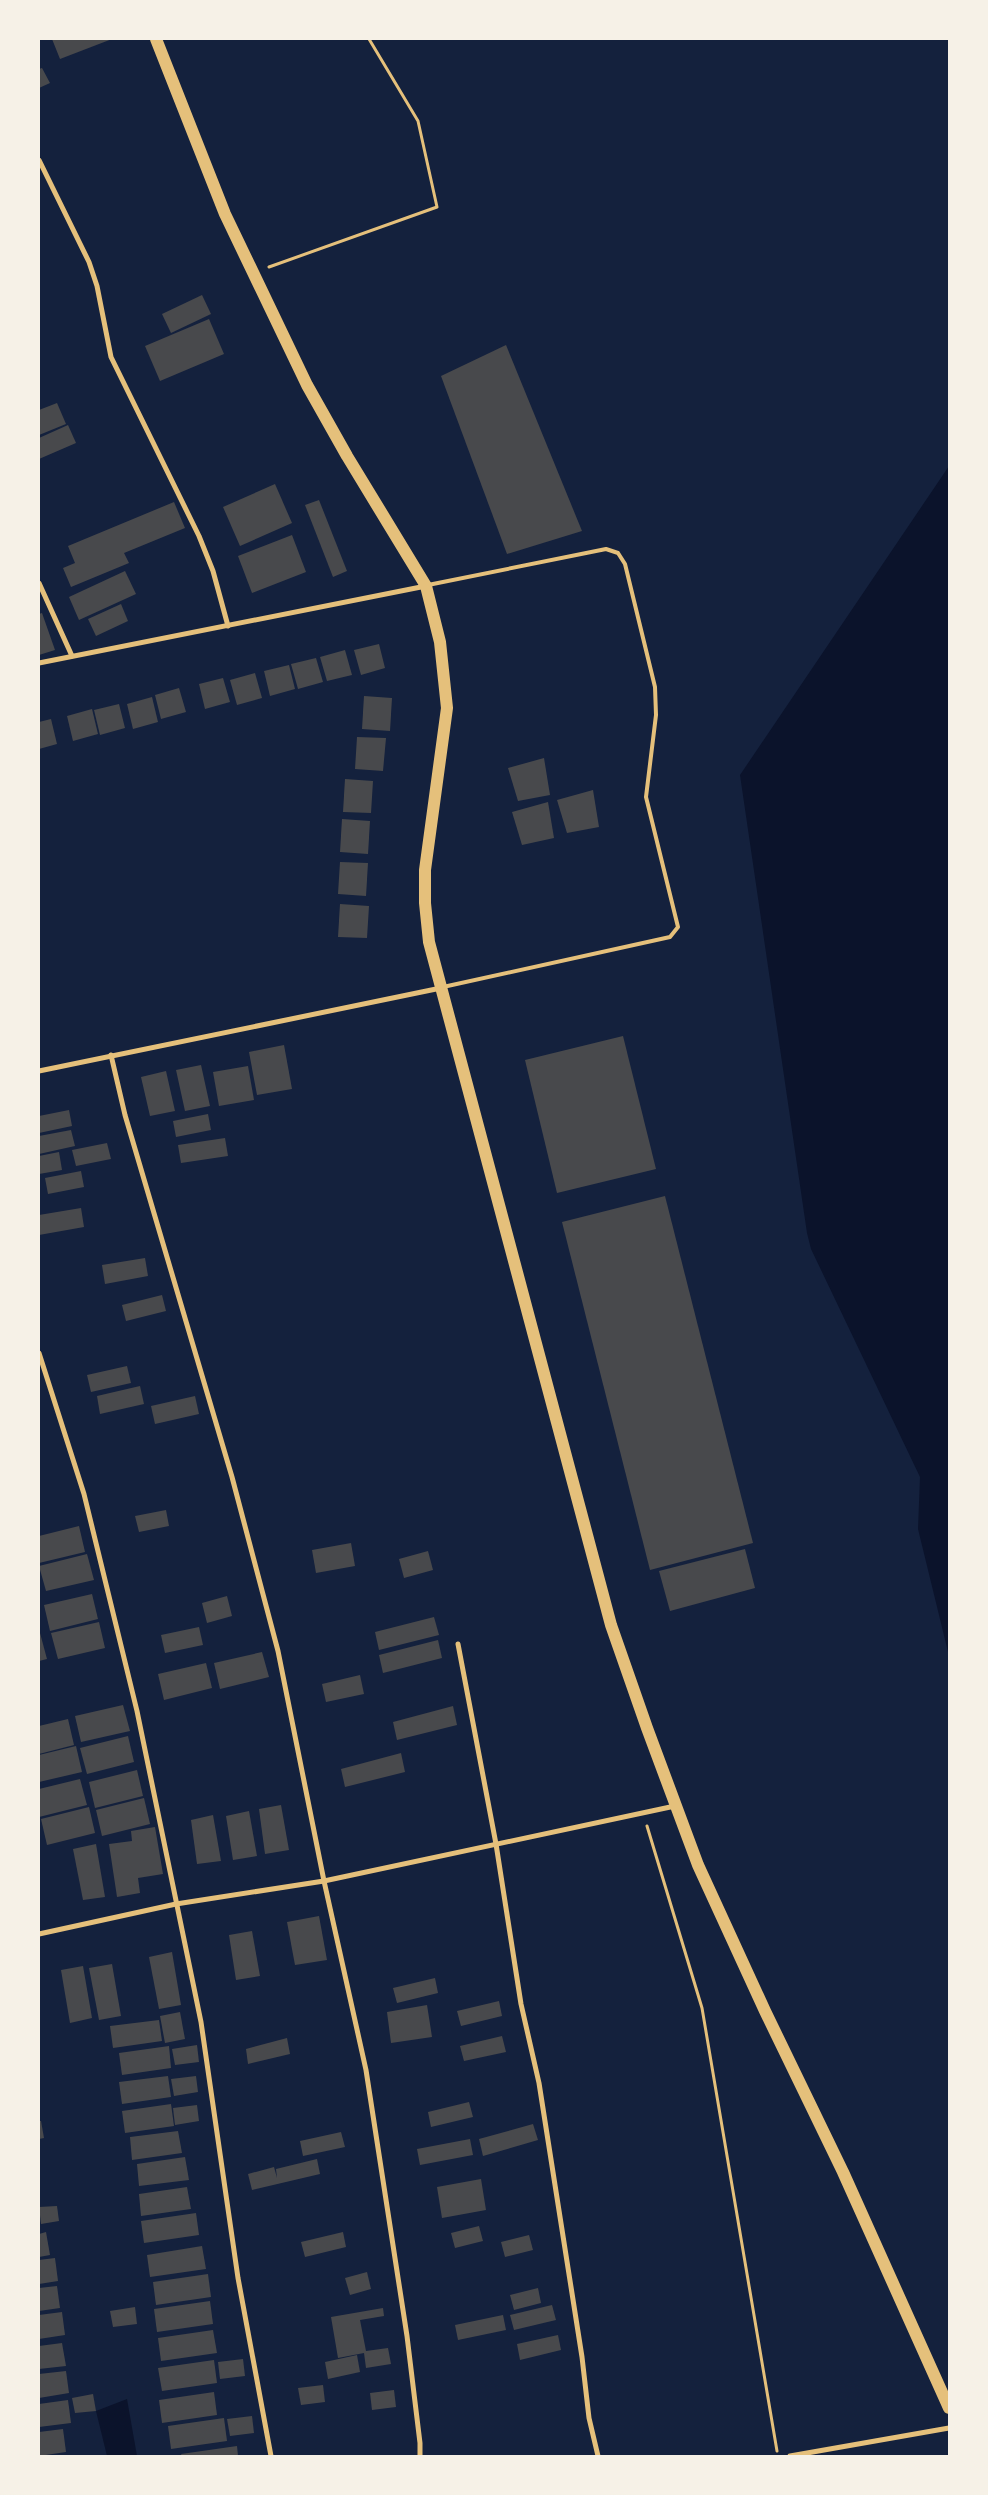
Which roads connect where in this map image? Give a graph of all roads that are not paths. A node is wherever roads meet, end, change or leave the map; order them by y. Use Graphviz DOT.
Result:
graph roads {
  1 [pos="156,39"];
  2 [pos="39,160"];
  3 [pos="39,583"];
  4 [pos="426,586"];
  5 [pos="228,626"];
  6 [pos="72,656"];
  7 [pos="39,663"];
  8 [pos="441,988"];
  9 [pos="111,1056"];
  10 [pos="39,1071"];
  11 [pos="39,1353"];
  12 [pos="458,1644"];
  13 [pos="676,1806"];
  14 [pos="496,1844"];
  15 [pos="324,1881"];
  16 [pos="176,1904"];
  17 [pos="39,1934"];
  18 [pos="949,2408"];
  19 [pos="949,2428"];
  20 [pos="271,2456"];
  21 [pos="420,2456"];
  22 [pos="598,2456"];
  23 [pos="790,2456"];
  1 -- 4 [label="main road"];
  2 -- 5 [label="street"];
  3 -- 6 [label="street"];
  4 -- 5 [label="street"];
  4 -- 8 [label="main road"];
  4 -- 8 [label="lane"];
  5 -- 6 [label="street"];
  6 -- 7 [label="street"];
  8 -- 9 [label="street"];
  8 -- 13 [label="main road"];
  9 -- 10 [label="street"];
  9 -- 15 [label="street"];
  11 -- 16 [label="street"];
  12 -- 14 [label="street"];
  13 -- 14 [label="street"];
  13 -- 18 [label="main road"];
  14 -- 15 [label="street"];
  14 -- 22 [label="street"];
  15 -- 16 [label="street"];
  15 -- 21 [label="street"];
  16 -- 17 [label="street"];
  16 -- 20 [label="street"];
  19 -- 23 [label="street"];
}
